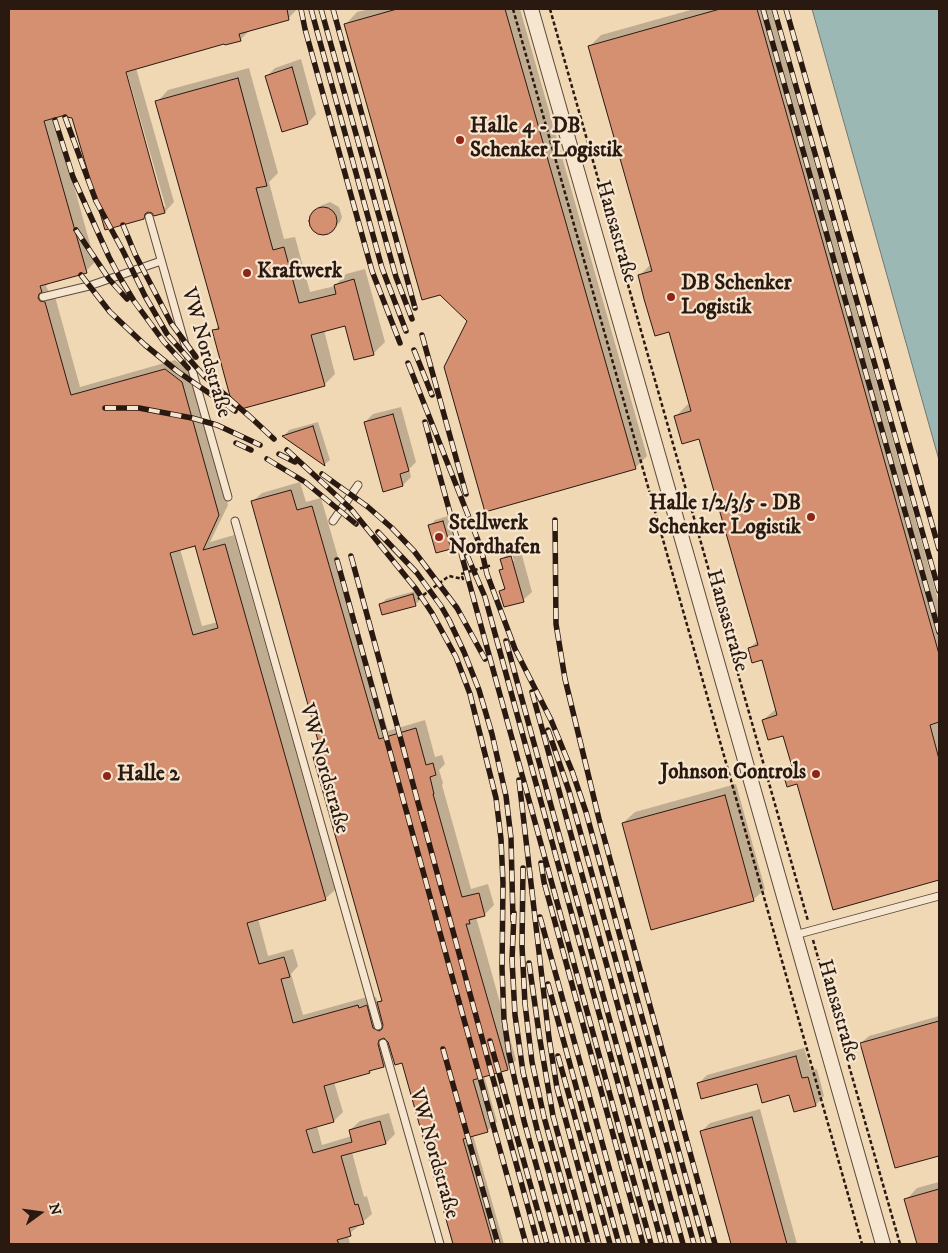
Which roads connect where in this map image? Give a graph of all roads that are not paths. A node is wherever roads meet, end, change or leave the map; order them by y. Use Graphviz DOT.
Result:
graph roads {
  1 [pos="531,9"];
  2 [pos="149,217"];
  3 [pos="161,261"];
  4 [pos="43,297"];
  5 [pos="358,484"];
  6 [pos="228,497"];
  7 [pos="234,521"];
  8 [pos="333,521"];
  9 [pos="939,896"];
  10 [pos="795,936"];
  11 [pos="378,1026"];
  12 [pos="384,1043"];
  13 [pos="440,1244"];
  14 [pos="883,1244"];
  1 -- 10 [label="street, Hansastraße"];
  2 -- 3 [label="lane, VW Nordstraße"];
  3 -- 4 [label="lane"];
  3 -- 6 [label="lane, VW Nordstraße"];
  5 -- 8 [label="lane"];
  7 -- 11 [label="lane, VW Nordstraße"];
  9 -- 10 [label="lane"];
  10 -- 14 [label="street, Hansastraße"];
  12 -- 13 [label="lane, VW Nordstraße"];
}
